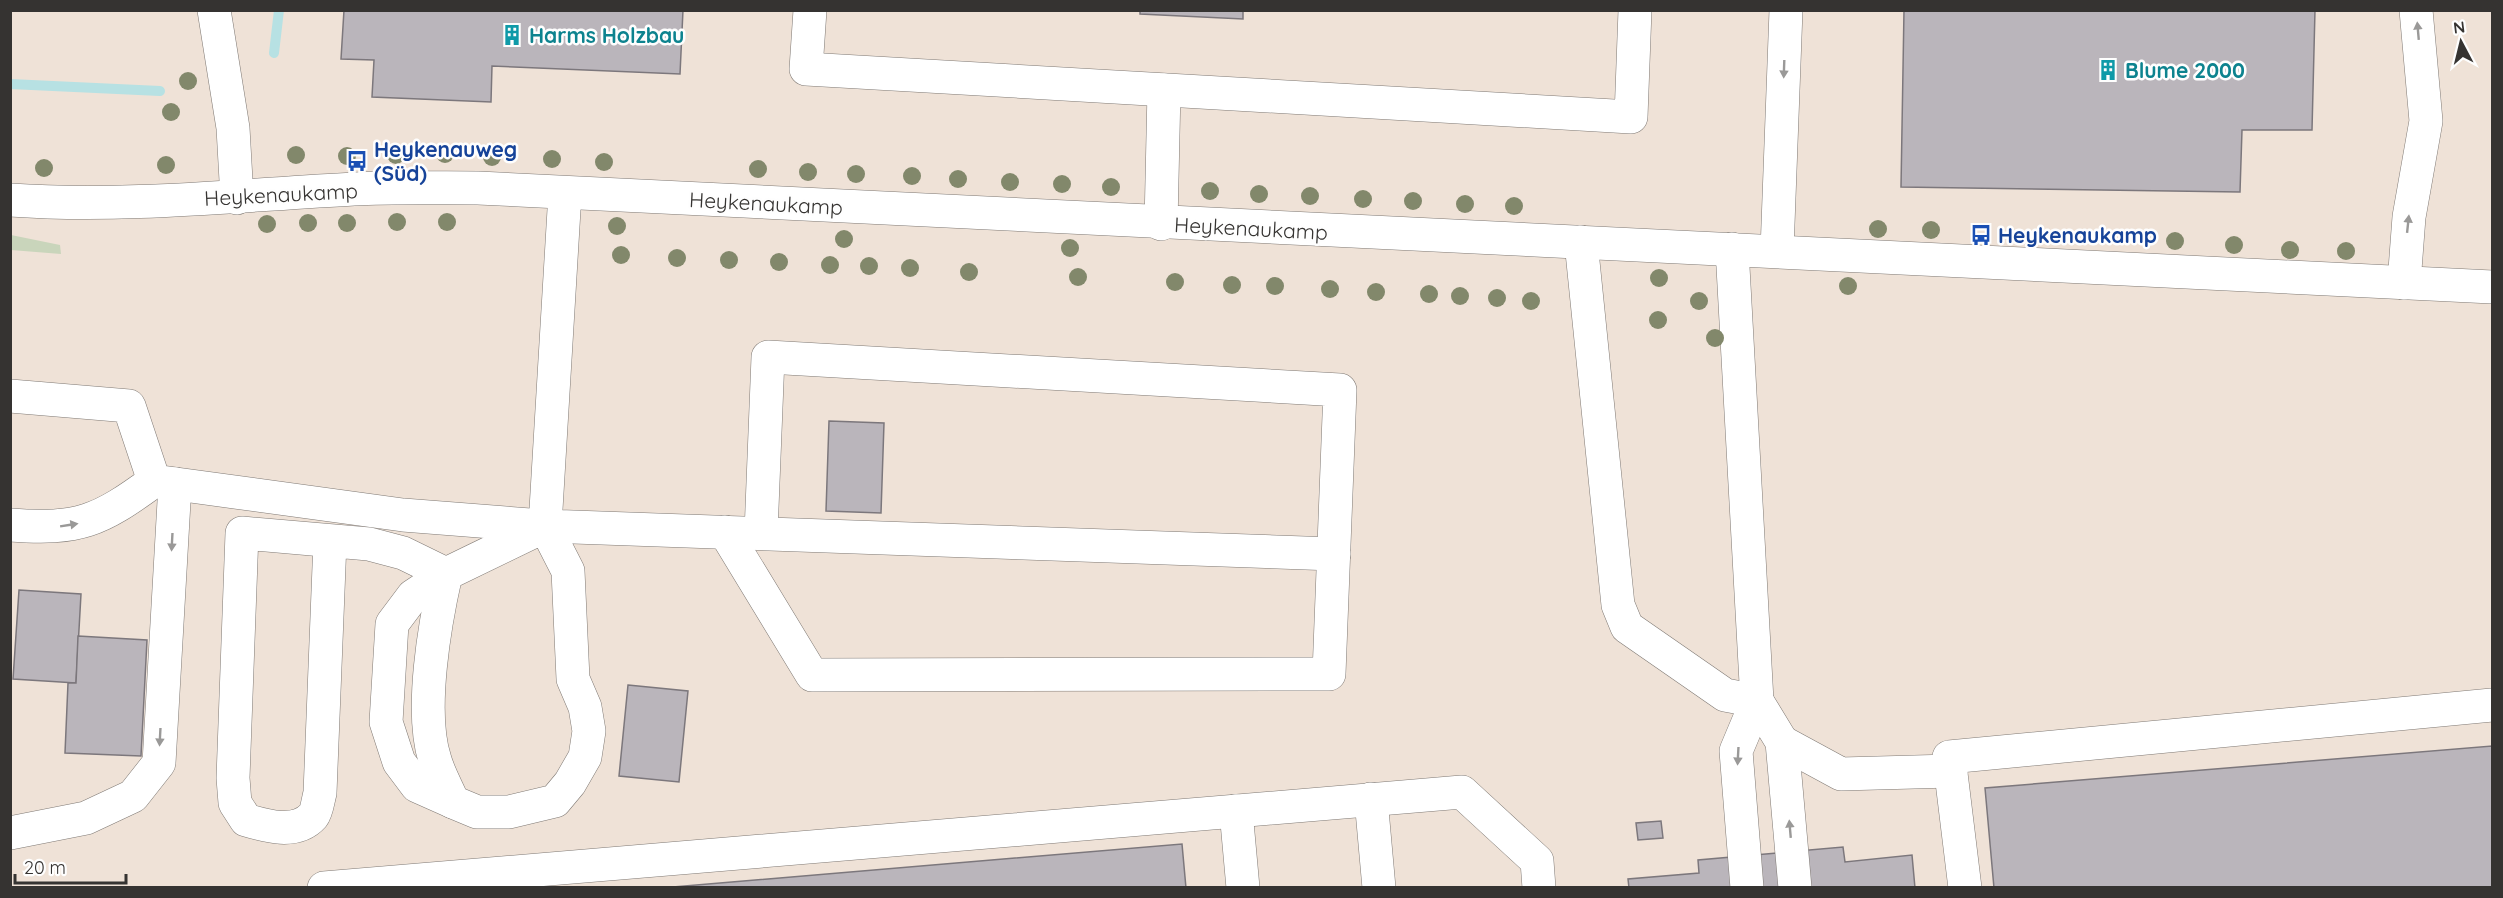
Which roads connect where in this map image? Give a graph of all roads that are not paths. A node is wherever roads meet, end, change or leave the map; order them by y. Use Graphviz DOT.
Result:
graph roads {
  1 [pos="214,10"];
  2 [pos="810,10"];
  3 [pos="1635,10"];
  4 [pos="1786,10"];
  5 [pos="2416,10"];
  6 [pos="1164,90"];
  7 [pos="565,193"];
  8 [pos="237,198"];
  9 [pos="10,200"];
  10 [pos="1161,224"];
  11 [pos="1581,242"];
  12 [pos="1732,249"];
  13 [pos="1777,251"];
  14 [pos="2404,283"];
  15 [pos="2493,287"];
  16 [pos="10,396"];
  17 [pos="164,482"];
  18 [pos="10,525"];
  19 [pos="545,526"];
  20 [pos="725,532"];
  21 [pos="760,533"];
  22 [pos="330,541"];
  23 [pos="1334,554"];
  24 [pos="446,574"];
  25 [pos="1757,701"];
  26 [pos="2493,705"];
  27 [pos="1782,742"];
  28 [pos="1951,771"];
  29 [pos="1371,800"];
  30 [pos="453,802"];
  31 [pos="1236,811"];
  32 [pos="10,833"];
  33 [pos="324,888"];
  34 [pos="1243,888"];
  35 [pos="1379,888"];
  36 [pos="1539,888"];
  37 [pos="1747,888"];
  38 [pos="1795,888"];
  39 [pos="1965,888"];
  1 -- 8 [label="street"];
  2 -- 6 [label="street"];
  3 -- 6 [label="street"];
  4 -- 13 [label="street, one-way"];
  14 -- 5 [label="street, one-way"];
  6 -- 10 [label="street"];
  7 -- 8 [label="street, Heykenaukamp"];
  7 -- 10 [label="street, Heykenaukamp"];
  7 -- 19 [label="street"];
  8 -- 9 [label="street, Heykenaukamp"];
  10 -- 11 [label="street, Heykenaukamp"];
  11 -- 12 [label="street, Heykenaukamp"];
  11 -- 25 [label="street"];
  12 -- 13 [label="street, Heykenaukamp"];
  12 -- 25 [label="street"];
  13 -- 14 [label="street, Heykenaukamp"];
  14 -- 15 [label="street, Heykenaukamp"];
  16 -- 17 [label="street"];
  18 -- 17 [label="street, one-way"];
  17 -- 19 [label="street"];
  17 -- 32 [label="street, one-way"];
  19 -- 20 [label="street"];
  19 -- 24 [label="street"];
  19 -- 30 [label="street"];
  20 -- 21 [label="street"];
  20 -- 23 [label="street"];
  21 -- 23 [label="street"];
  21 -- 23 [label="street"];
  22 -- 22 [label="street"];
  22 -- 24 [label="street"];
  24 -- 30 [label="street"];
  24 -- 30 [label="street"];
  25 -- 27 [label="street"];
  25 -- 37 [label="street, one-way"];
  26 -- 28 [label="street"];
  27 -- 28 [label="street"];
  38 -- 27 [label="street, one-way"];
  28 -- 39 [label="street"];
  29 -- 31 [label="street"];
  29 -- 35 [label="street"];
  29 -- 36 [label="street"];
  31 -- 33 [label="street"];
  31 -- 34 [label="street"];
}
